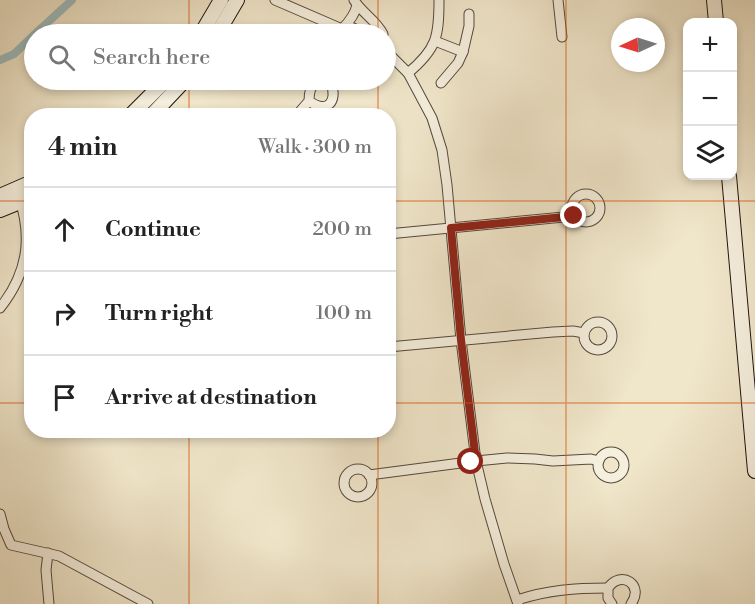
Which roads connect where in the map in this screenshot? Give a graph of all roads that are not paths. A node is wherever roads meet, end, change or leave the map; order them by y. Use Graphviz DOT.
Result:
graph roads {
  1 [pos="221,0"];
  2 [pos="237,0"];
  3 [pos="275,0"];
  4 [pos="439,0"];
  5 [pos="558,0"];
  6 [pos="714,0"];
  7 [pos="355,2"];
  8 [pos="469,14"];
  9 [pos="716,18"];
  10 [pos="207,24"];
  11 [pos="223,24"];
  12 [pos="327,24"];
  13 [pos="348,24"];
  14 [pos="377,24"];
  15 [pos="562,37"];
  16 [pos="435,41"];
  17 [pos="464,52"];
  18 [pos="396,62"];
  19 [pos="408,73"];
  20 [pos="441,83"];
  21 [pos="156,90"];
  22 [pos="176,90"];
  23 [pos="309,101"];
  24 [pos="138,108"];
  25 [pos="159,108"];
  26 [pos="303,108"];
  27 [pos="729,180"];
  28 [pos="0,196"];
  29 [pos="23,196"];
  30 [pos="0,210"];
  31 [pos="574,216"];
  32 [pos="451,228"];
  33 [pos="396,233"];
  34 [pos="24,255"];
  35 [pos="0,308"];
  36 [pos="584,333"];
  37 [pos="461,340"];
  38 [pos="396,346"];
  39 [pos="476,461"];
  40 [pos="599,461"];
  41 [pos="755,471"];
  42 [pos="369,475"];
  43 [pos="0,514"];
  44 [pos="48,553"];
  45 [pos="608,588"];
  46 [pos="518,602"];
  47 [pos="49,604"];
  48 [pos="148,604"];
  49 [pos="612,604"];
  50 [pos="631,604"];
  1 -- 10 [label="street"];
  2 -- 11 [label="street"];
  3 -- 12 [label="street"];
  4 -- 16 [label="street"];
  5 -- 15 [label="street"];
  6 -- 9 [label="street"];
  7 -- 13 [label="street"];
  7 -- 14 [label="street"];
  8 -- 17 [label="street"];
  16 -- 17 [label="street"];
  16 -- 19 [label="street"];
  17 -- 20 [label="street"];
  18 -- 19 [label="street"];
  19 -- 32 [label="street"];
  21 -- 24 [label="street"];
  22 -- 25 [label="street"];
  23 -- 26 [label="street"];
  27 -- 41 [label="street"];
  28 -- 29 [label="street"];
  29 -- 30 [label="street"];
  31 -- 32 [label="street"];
  32 -- 33 [label="street"];
  32 -- 37 [label="street"];
  34 -- 35 [label="street"];
  36 -- 37 [label="street"];
  37 -- 38 [label="street"];
  37 -- 39 [label="street"];
  39 -- 40 [label="street"];
  39 -- 42 [label="street"];
  39 -- 46 [label="street"];
  43 -- 44 [label="street"];
  44 -- 47 [label="street"];
  44 -- 48 [label="street"];
  45 -- 46 [label="street"];
  45 -- 49 [label="street"];
  45 -- 50 [label="street"];
}
